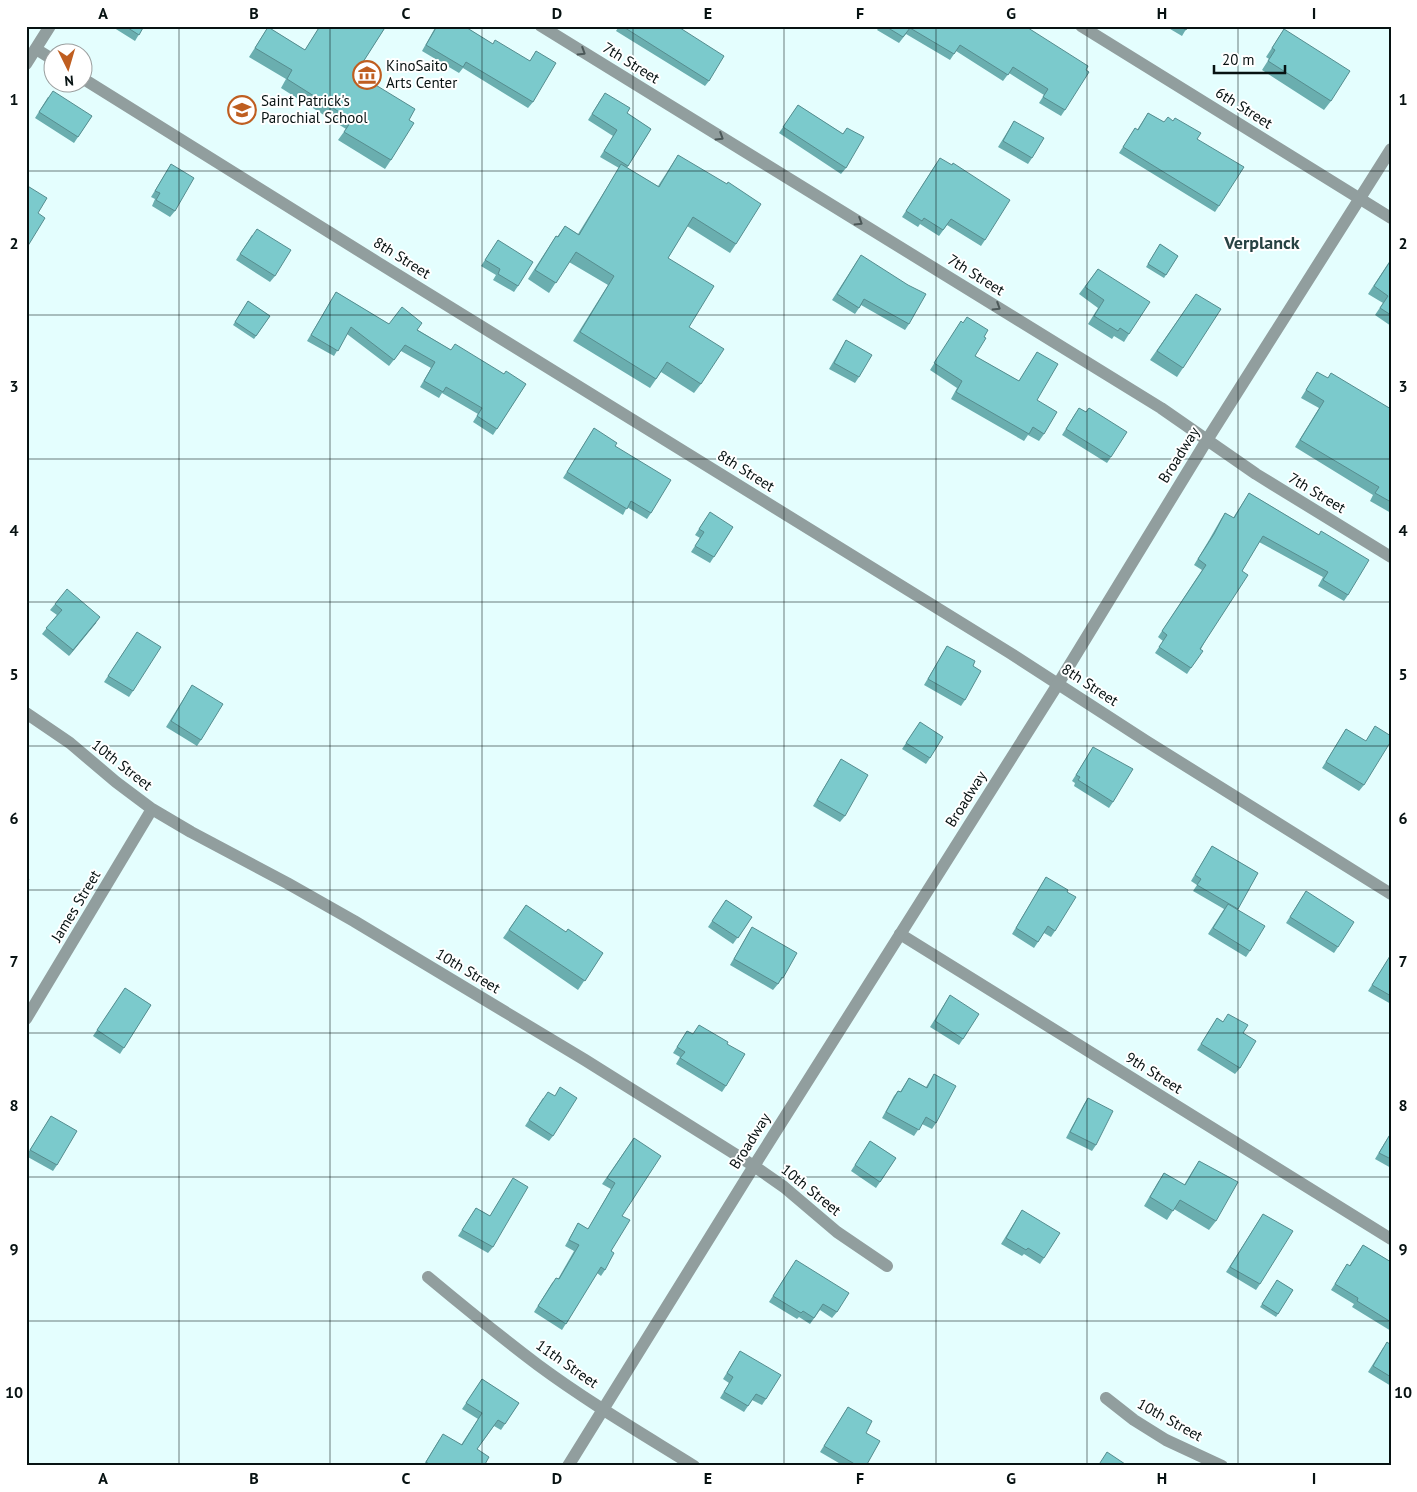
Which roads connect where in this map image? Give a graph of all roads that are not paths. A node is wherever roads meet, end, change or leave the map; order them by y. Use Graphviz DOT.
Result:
graph roads {
  1 [pos="50,26"];
  2 [pos="541,26"];
  3 [pos="1081,26"];
  4 [pos="36,49"];
  5 [pos="42,53"];
  6 [pos="26,64"];
  7 [pos="92,84"];
  8 [pos="1391,149"];
  9 [pos="1359,199"];
  10 [pos="1391,218"];
  11 [pos="1207,440"];
  12 [pos="1391,557"];
  13 [pos="1058,684"];
  14 [pos="26,713"];
  15 [pos="152,809"];
  16 [pos="1391,894"];
  17 [pos="900,934"];
  18 [pos="26,1019"];
  19 [pos="754,1166"];
  20 [pos="1391,1239"];
  21 [pos="887,1266"];
  22 [pos="428,1277"];
  23 [pos="1106,1398"];
  24 [pos="603,1410"];
  25 [pos="568,1466"];
  26 [pos="694,1466"];
  27 [pos="1222,1466"];
  1 -- 4 [label="street"];
  2 -- 11 [label="street, 7th Street, one-way"];
  3 -- 9 [label="street, 6th Street"];
  4 -- 5 [label="street"];
  4 -- 6 [label="street"];
  7 -- 13 [label="street, 8th Street"];
  8 -- 9 [label="street, Broadway"];
  9 -- 10 [label="street, 6th Street"];
  9 -- 11 [label="street, Broadway"];
  11 -- 12 [label="street, 7th Street"];
  11 -- 13 [label="street, Broadway"];
  13 -- 16 [label="street, 8th Street"];
  13 -- 17 [label="street, Broadway"];
  14 -- 15 [label="street, 10th Street"];
  15 -- 18 [label="street, James Street"];
  15 -- 19 [label="street, 10th Street"];
  17 -- 19 [label="street, Broadway"];
  17 -- 20 [label="street, 9th Street"];
  19 -- 21 [label="street, 10th Street"];
  19 -- 24 [label="street, Broadway"];
  22 -- 24 [label="street, 11th Street"];
  23 -- 27 [label="street, 10th Street"];
  24 -- 25 [label="street, Broadway"];
  24 -- 26 [label="street, 11th Street"];
}
